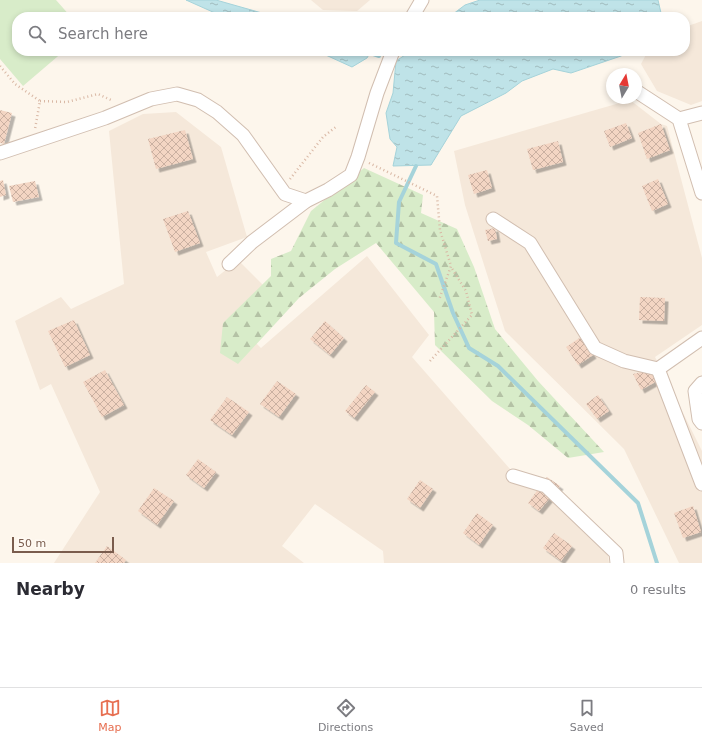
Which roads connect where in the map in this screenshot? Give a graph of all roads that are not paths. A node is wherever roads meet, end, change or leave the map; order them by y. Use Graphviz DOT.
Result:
graph roads {
  1 [pos="422,0"];
  2 [pos="415,12"];
  3 [pos="391,56"];
  4 [pos="642,95"];
  5 [pos="702,113"];
  6 [pos="679,119"];
  7 [pos="0,153"];
  8 [pos="702,193"];
  9 [pos="306,200"];
  10 [pos="493,219"];
  11 [pos="229,264"];
  12 [pos="702,338"];
  13 [pos="658,369"];
  14 [pos="702,383"];
  15 [pos="702,423"];
  16 [pos="513,476"];
  17 [pos="702,484"];
  18 [pos="617,563"];
  1 -- 2 [label="street"];
  3 -- 9 [label="street"];
  4 -- 6 [label="street"];
  5 -- 6 [label="street"];
  6 -- 8 [label="street"];
  7 -- 9 [label="street"];
  9 -- 11 [label="street"];
  10 -- 13 [label="street"];
  12 -- 13 [label="street"];
  13 -- 17 [label="street"];
  14 -- 15 [label="street"];
  16 -- 18 [label="street"];
}
